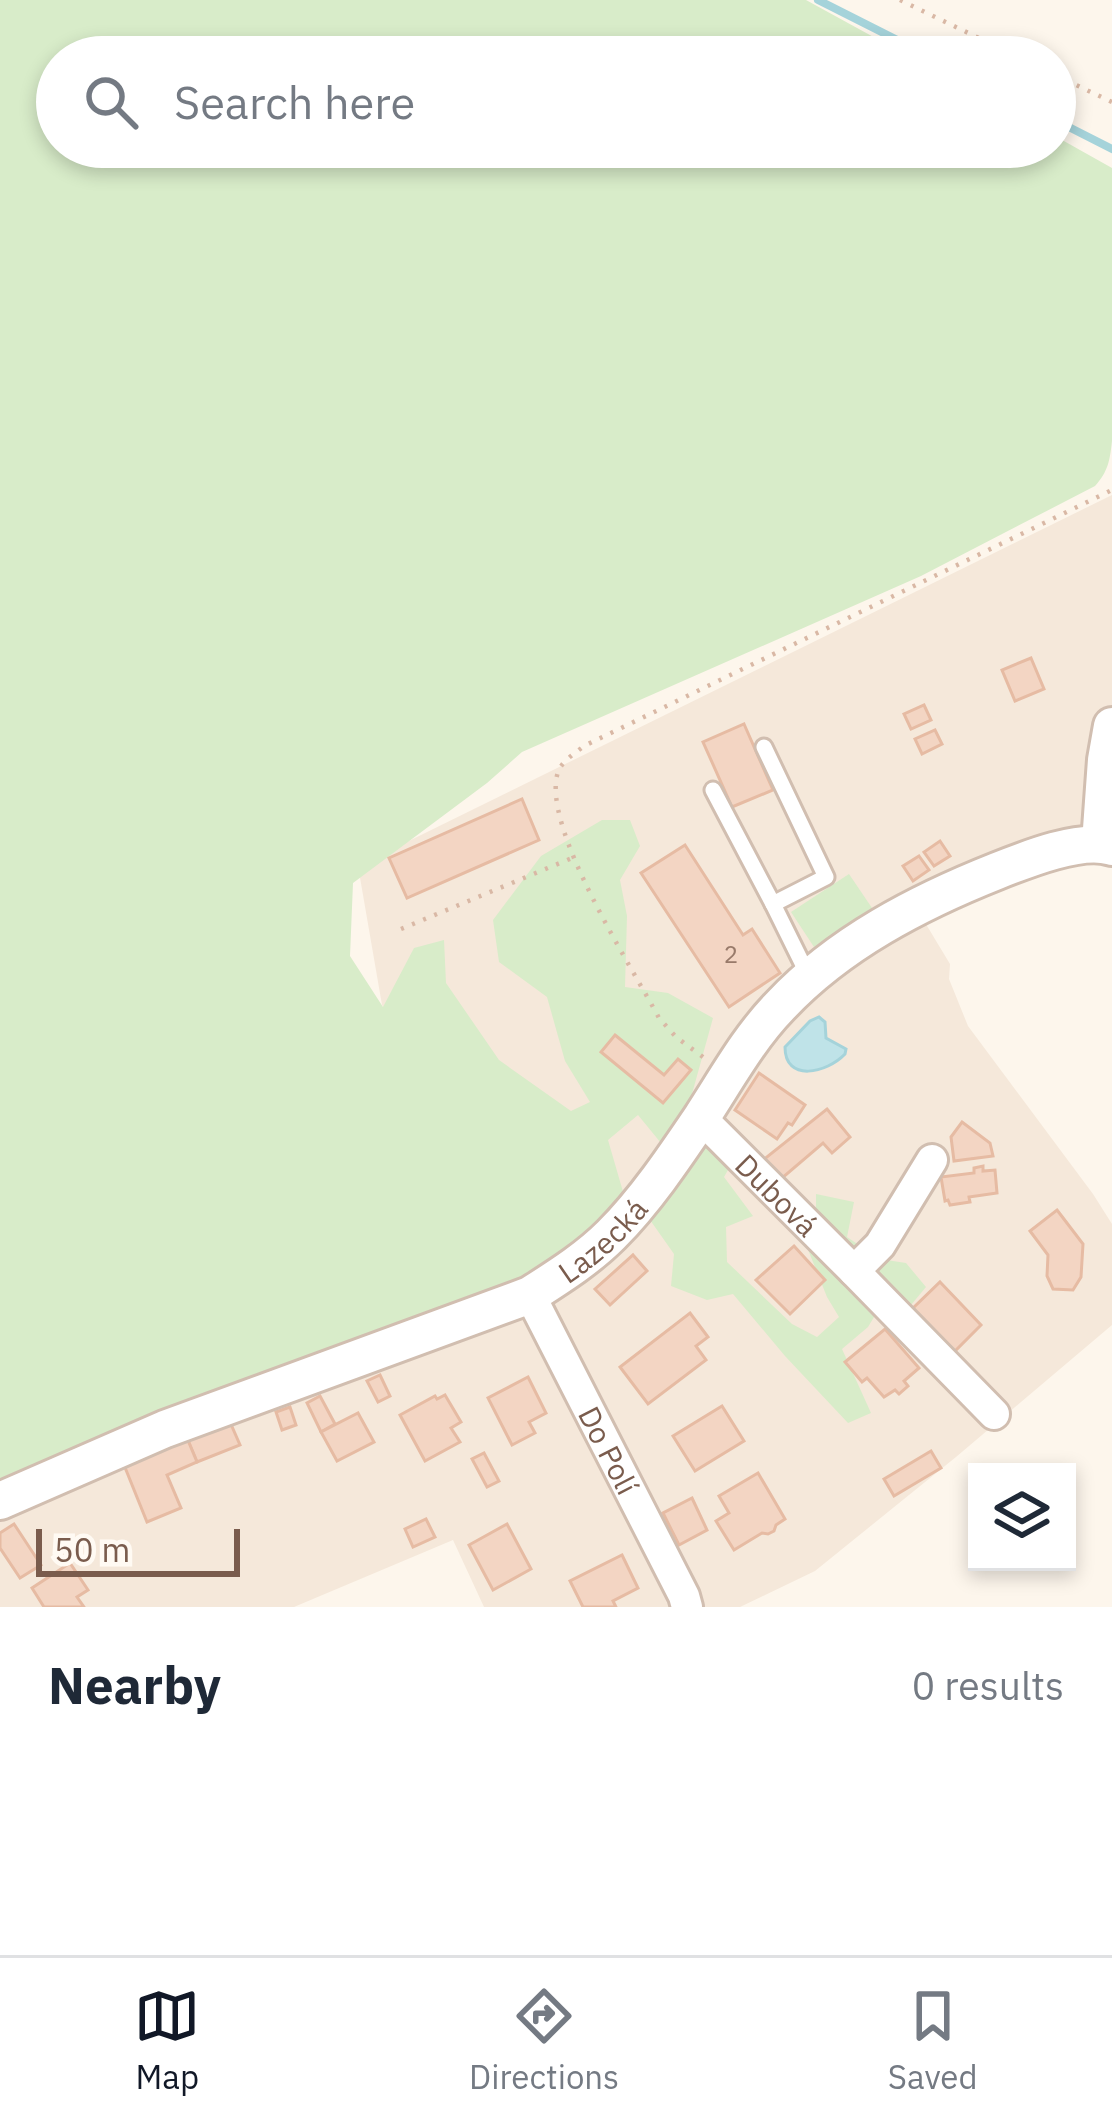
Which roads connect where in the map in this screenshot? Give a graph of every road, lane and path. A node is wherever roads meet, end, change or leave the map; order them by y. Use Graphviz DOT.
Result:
graph roads {
  1 [pos="900,0"];
  2 [pos="975,36"];
  3 [pos="1076,85"];
  4 [pos="1112,102"];
  5 [pos="1112,726"];
  6 [pos="764,747"];
  7 [pos="713,790"];
  8 [pos="1106,845"];
  9 [pos="572,858"];
  10 [pos="773,904"];
  11 [pos="401,929"];
  12 [pos="809,977"];
  13 [pos="701,1118"];
  14 [pos="932,1160"];
  15 [pos="854,1271"];
  16 [pos="530,1295"];
  17 [pos="994,1414"];
  18 [pos="0,1501"];
  19 [pos="687,1607"];
  1 -- 2 [label="path"];
  3 -- 4 [label="path"];
  5 -- 8 [label="street"];
  6 -- 10 [label="lane"];
  7 -- 10 [label="lane"];
  8 -- 12 [label="street, Lazecká"];
  9 -- 11 [label="path"];
  10 -- 12 [label="lane"];
  12 -- 13 [label="street, Lazecká"];
  13 -- 15 [label="street, Dubová"];
  13 -- 16 [label="street, Lazecká"];
  14 -- 15 [label="street"];
  15 -- 17 [label="street, Dubová"];
  16 -- 18 [label="street, Lazecká"];
  16 -- 19 [label="street, Do Polí"];
}
